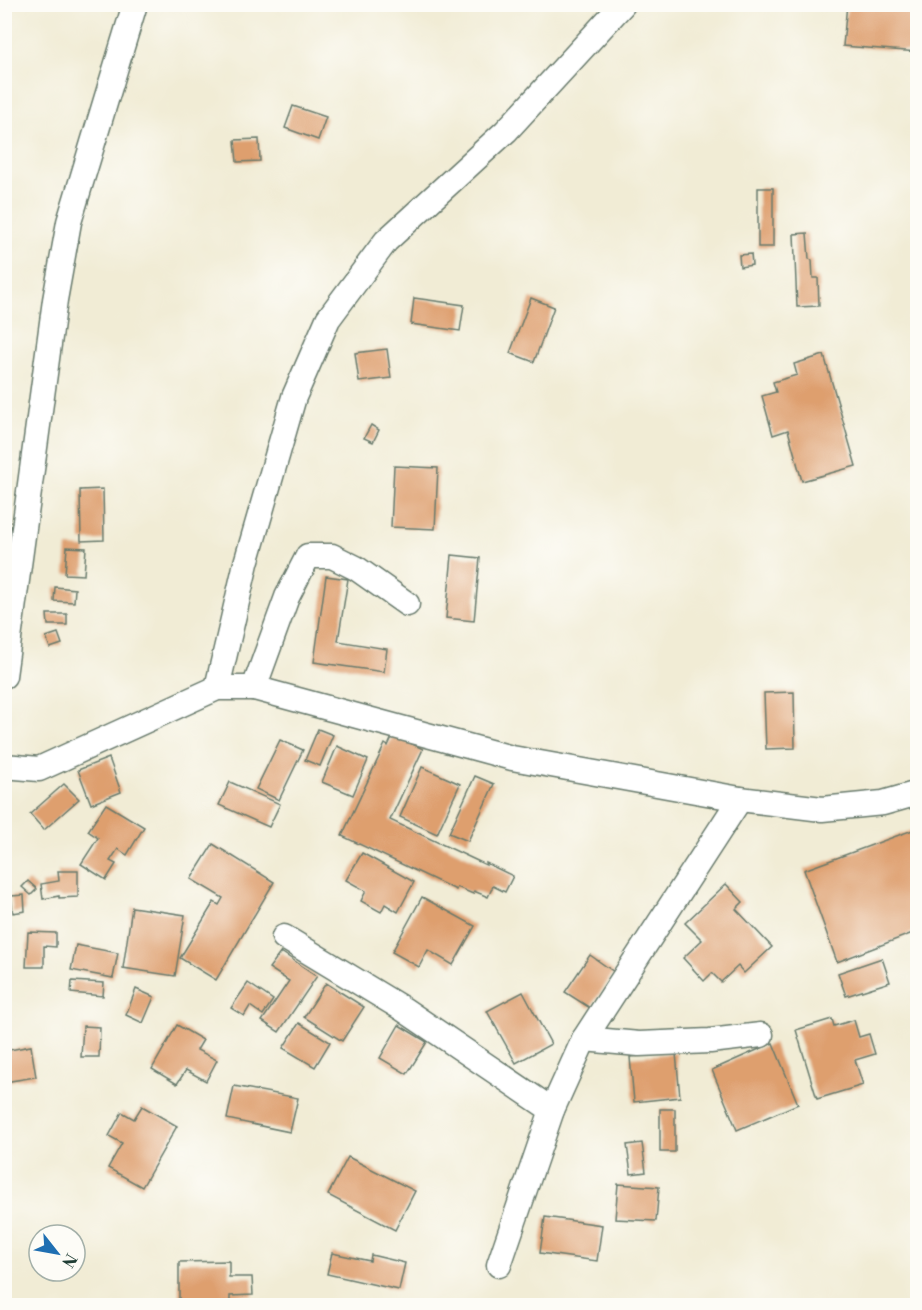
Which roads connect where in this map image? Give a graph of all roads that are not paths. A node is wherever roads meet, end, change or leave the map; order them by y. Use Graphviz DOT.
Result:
graph roads {
  1 [pos="135,4"];
  2 [pos="622,4"];
  3 [pos="407,604"];
  4 [pos="4,676"];
  5 [pos="217,688"];
  6 [pos="254,688"];
  7 [pos="4,766"];
  8 [pos="918,793"];
  9 [pos="740,799"];
  10 [pos="284,937"];
  11 [pos="761,1035"];
  12 [pos="584,1039"];
  13 [pos="552,1110"];
  14 [pos="499,1265"];
  1 -- 4 [label="street"];
  2 -- 5 [label="street"];
  3 -- 6 [label="street"];
  5 -- 6 [label="street"];
  5 -- 7 [label="street"];
  6 -- 9 [label="street"];
  8 -- 9 [label="street"];
  9 -- 12 [label="street"];
  10 -- 13 [label="street"];
  11 -- 12 [label="street"];
  12 -- 13 [label="street"];
  13 -- 14 [label="street"];
}
